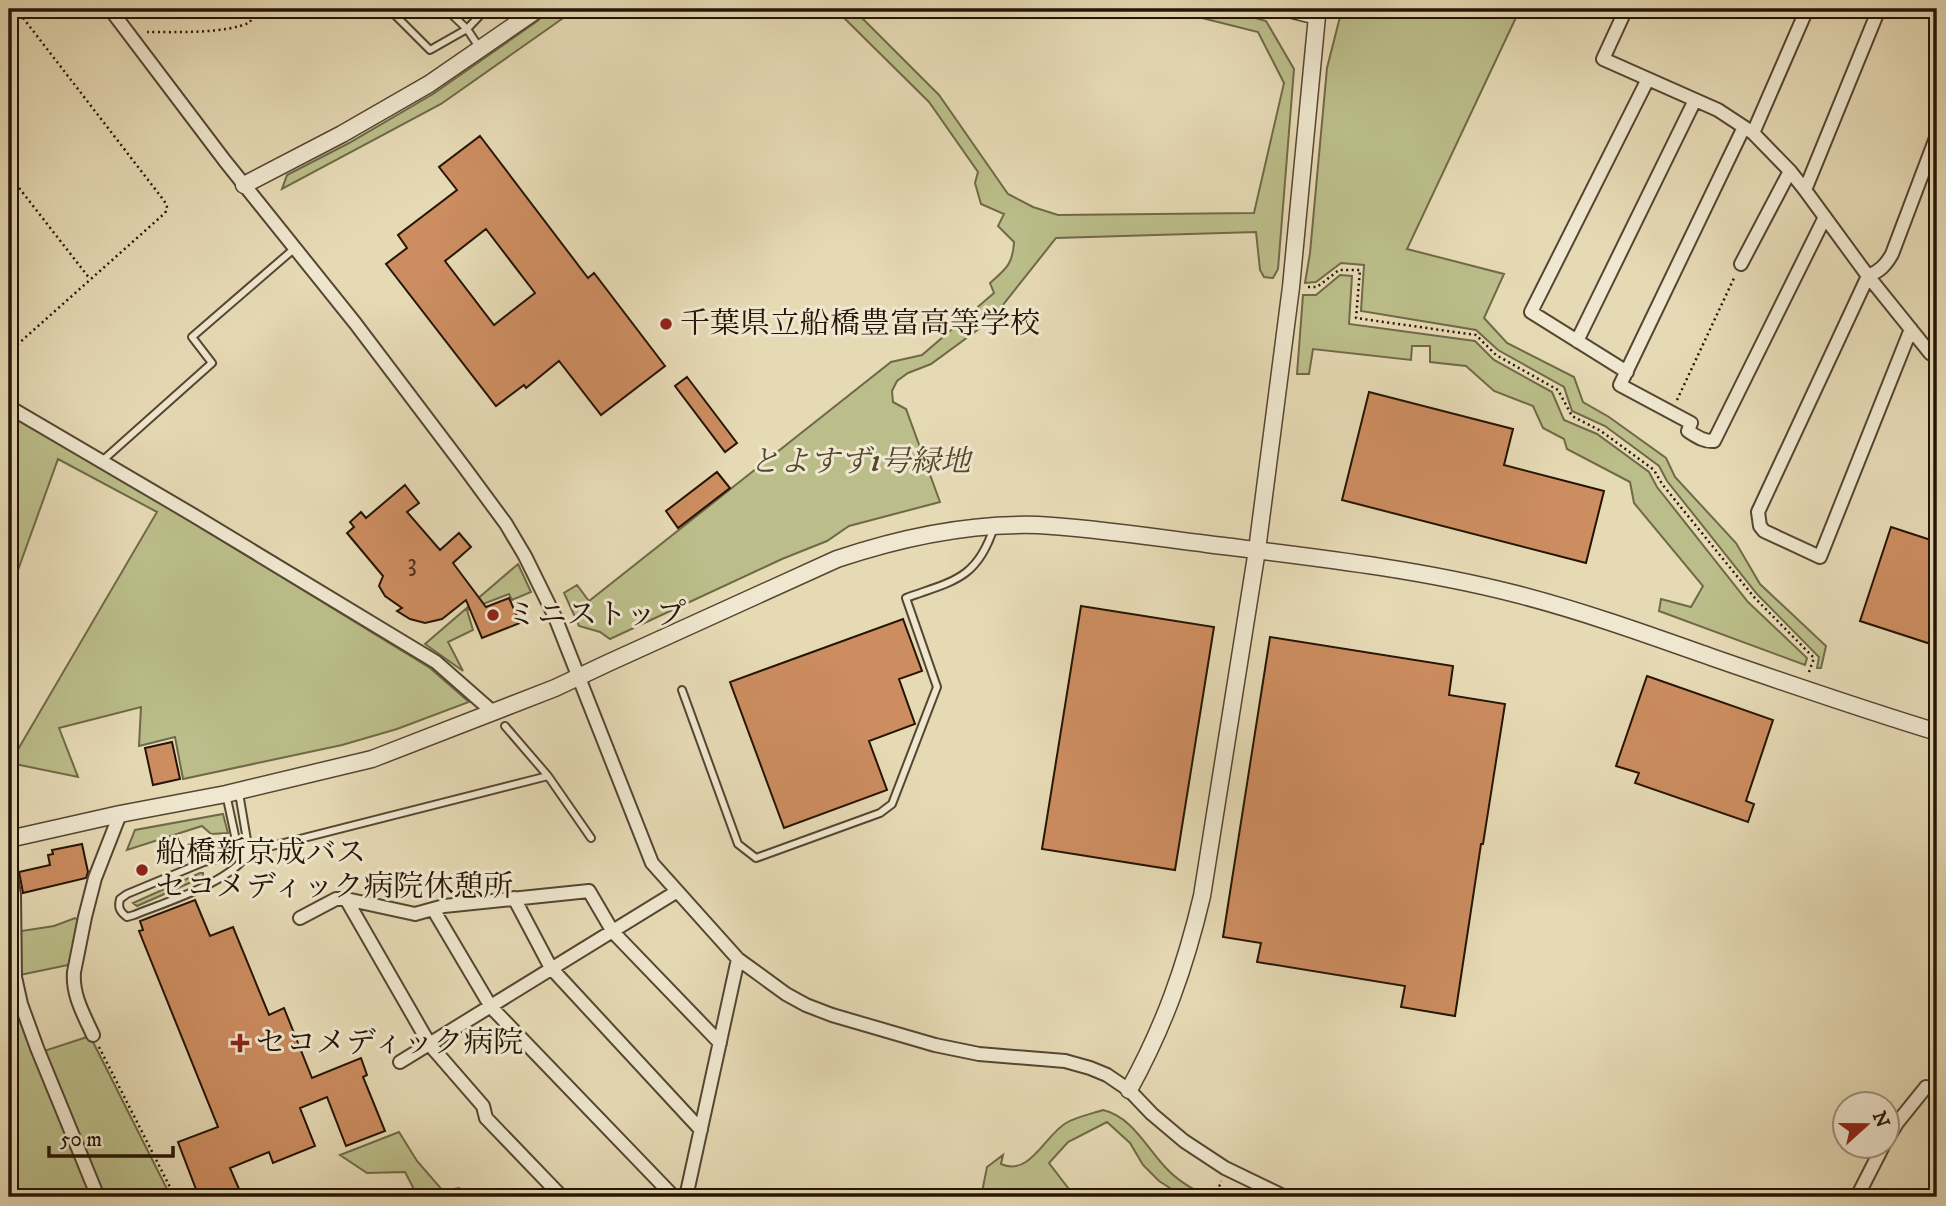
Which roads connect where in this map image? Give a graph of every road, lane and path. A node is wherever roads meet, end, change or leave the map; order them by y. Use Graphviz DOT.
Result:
graph roads {
  1 [pos="18,9"];
  2 [pos="110,9"];
  3 [pos="256,9"];
  4 [pos="389,9"];
  5 [pos="446,9"];
  6 [pos="486,9"];
  7 [pos="538,9"];
  8 [pos="1289,9"];
  9 [pos="1626,9"];
  10 [pos="1807,9"];
  11 [pos="1879,9"];
  12 [pos="1318,12"];
  13 [pos="9,17"];
  14 [pos="467,29"];
  15 [pos="127,32"];
  16 [pos="481,50"];
  17 [pos="1648,79"];
  18 [pos="1695,100"];
  19 [pos="1748,130"];
  20 [pos="1937,135"];
  21 [pos="1790,170"];
  22 [pos="9,175"];
  23 [pos="244,185"];
  24 [pos="1805,190"];
  25 [pos="1825,217"];
  26 [pos="295,247"];
  27 [pos="1741,264"];
  28 [pos="1868,276"];
  29 [pos="90,279"];
  30 [pos="1300,287"];
  31 [pos="1912,329"];
  32 [pos="9,338"];
  33 [pos="1577,341"];
  34 [pos="16,346"];
  35 [pos="9,352"];
  36 [pos="1937,358"];
  37 [pos="1627,372"];
  38 [pos="9,407"];
  39 [pos="1671,412"];
  40 [pos="102,461"];
  41 [pos="994,527"];
  42 [pos="1257,550"];
  43 [pos="1809,672"];
  44 [pos="579,677"];
  45 [pos="682,690"];
  46 [pos="499,720"];
  47 [pos="1937,732"];
  48 [pos="548,776"];
  49 [pos="232,792"];
  50 [pos="120,814"];
  51 [pos="591,838"];
  52 [pos="9,839"];
  53 [pos="249,852"];
  54 [pos="233,856"];
  55 [pos="9,862"];
  56 [pos="676,892"];
  57 [pos="514,898"];
  58 [pos="346,899"];
  59 [pos="433,909"];
  60 [pos="300,918"];
  61 [pos="613,932"];
  62 [pos="738,959"];
  63 [pos="551,968"];
  64 [pos="491,1007"];
  65 [pos="93,1035"];
  66 [pos="720,1043"];
  67 [pos="430,1045"];
  68 [pos="400,1062"];
  69 [pos="1926,1087"];
  70 [pos="1129,1090"];
  71 [pos="1900,1119"];
  72 [pos="701,1130"];
  73 [pos="1876,1160"];
  74 [pos="98,1197"];
  75 [pos="175,1197"];
  76 [pos="562,1197"];
  77 [pos="674,1197"];
  78 [pos="686,1197"];
  79 [pos="1285,1197"];
  80 [pos="1857,1197"];
  1 -- 13 [label="path"];
  1 -- 29 [label="path"];
  2 -- 15 [label="street"];
  3 -- 15 [label="path"];
  4 -- 14 [label="lane"];
  5 -- 14 [label="lane"];
  6 -- 14 [label="lane"];
  7 -- 16 [label="street"];
  8 -- 12 [label="street"];
  9 -- 17 [label="street"];
  10 -- 19 [label="street"];
  11 -- 24 [label="street"];
  12 -- 42 [label="street"];
  14 -- 16 [label="lane"];
  15 -- 23 [label="street"];
  16 -- 23 [label="street"];
  17 -- 18 [label="street"];
  17 -- 33 [label="street"];
  18 -- 19 [label="street"];
  18 -- 33 [label="street"];
  19 -- 21 [label="street"];
  19 -- 37 [label="street"];
  20 -- 28 [label="street"];
  21 -- 24 [label="street"];
  21 -- 27 [label="street"];
  22 -- 29 [label="path"];
  23 -- 26 [label="street"];
  24 -- 25 [label="street"];
  25 -- 28 [label="street"];
  25 -- 39 [label="street"];
  26 -- 40 [label="lane"];
  26 -- 44 [label="street"];
  27 -- 39 [label="path"];
  28 -- 31 [label="street"];
  28 -- 31 [label="street"];
  29 -- 34 [label="path"];
  30 -- 43 [label="path"];
  31 -- 36 [label="street"];
  32 -- 34 [label="path"];
  33 -- 37 [label="street"];
  34 -- 35 [label="path"];
  37 -- 39 [label="street"];
  38 -- 40 [label="street"];
  40 -- 46 [label="street"];
  41 -- 42 [label="street"];
  41 -- 44 [label="street"];
  41 -- 45 [label="lane"];
  42 -- 47 [label="street"];
  42 -- 70 [label="street"];
  44 -- 46 [label="street"];
  44 -- 56 [label="street"];
  46 -- 48 [label="lane"];
  46 -- 49 [label="street"];
  48 -- 51 [label="lane"];
  48 -- 53 [label="lane"];
  49 -- 50 [label="street"];
  49 -- 53 [label="lane"];
  49 -- 54 [label="lane"];
  50 -- 52 [label="street"];
  50 -- 65 [label="street"];
  53 -- 54 [label="lane"];
  53 -- 54 [label="lane"];
  55 -- 74 [label="street"];
  56 -- 61 [label="street"];
  56 -- 62 [label="street"];
  57 -- 59 [label="street"];
  57 -- 61 [label="street"];
  57 -- 63 [label="street"];
  58 -- 59 [label="street"];
  58 -- 60 [label="street"];
  58 -- 67 [label="street"];
  59 -- 64 [label="street"];
  61 -- 63 [label="street"];
  61 -- 66 [label="street"];
  62 -- 66 [label="street"];
  62 -- 70 [label="street"];
  63 -- 64 [label="street"];
  63 -- 72 [label="street"];
  64 -- 67 [label="street"];
  64 -- 77 [label="street"];
  65 -- 75 [label="path"];
  66 -- 72 [label="street"];
  67 -- 68 [label="street"];
  67 -- 76 [label="street"];
  69 -- 71 [label="street"];
  70 -- 79 [label="street"];
  72 -- 78 [label="street"];
  73 -- 80 [label="street"];
}
